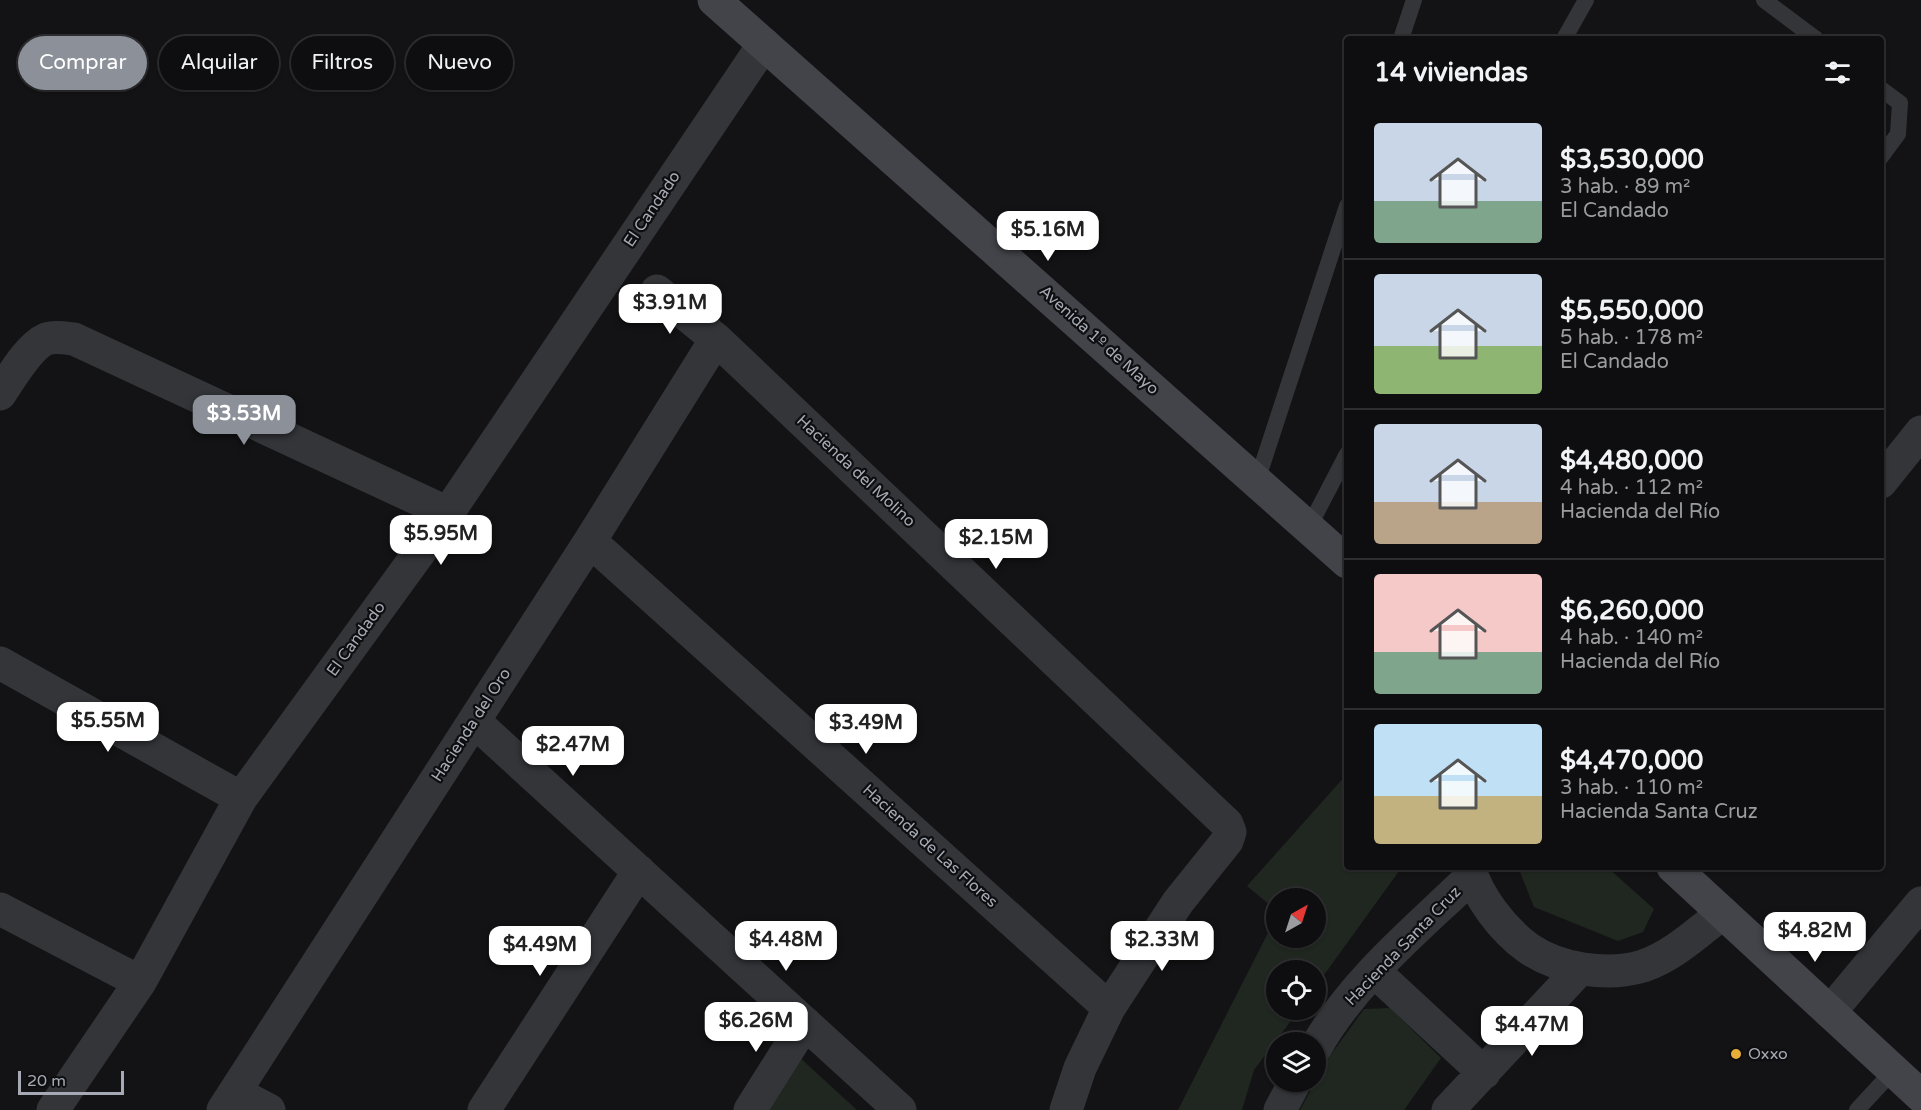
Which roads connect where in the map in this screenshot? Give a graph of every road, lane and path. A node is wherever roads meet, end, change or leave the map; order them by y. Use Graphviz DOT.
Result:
graph roads {
  1 [pos="714,0"];
  2 [pos="1414,0"];
  3 [pos="1586,0"];
  4 [pos="1764,0"];
  5 [pos="1402,36"];
  6 [pos="1566,36"];
  7 [pos="1812,36"];
  8 [pos="764,44"];
  9 [pos="1884,91"];
  10 [pos="1884,153"];
  11 [pos="1344,215"];
  12 [pos="657,291"];
  13 [pos="716,339"];
  14 [pos="0,394"];
  15 [pos="1921,432"];
  16 [pos="1344,460"];
  17 [pos="1884,478"];
  18 [pos="1257,481"];
  19 [pos="448,513"];
  20 [pos="1309,527"];
  21 [pos="590,541"];
  22 [pos="1344,559"];
  23 [pos="0,663"];
  24 [pos="474,721"];
  25 [pos="241,798"];
  26 [pos="1676,870"];
  27 [pos="639,871"];
  28 [pos="1470,871"];
  29 [pos="1921,903"];
  30 [pos="0,909"];
  31 [pos="1723,913"];
  32 [pos="1580,970"];
  33 [pos="1374,971"];
  34 [pos="140,982"];
  35 [pos="1109,1008"];
  36 [pos="1830,1012"];
  37 [pos="805,1023"];
  38 [pos="1324,1032"];
  39 [pos="1894,1070"];
  40 [pos="1484,1073"];
  41 [pos="1290,1092"];
  42 [pos="1921,1096"];
  43 [pos="229,1101"];
  44 [pos="53,1110"];
  45 [pos="269,1110"];
  46 [pos="484,1110"];
  47 [pos="750,1110"];
  48 [pos="900,1110"];
  49 [pos="1066,1110"];
  50 [pos="1280,1110"];
  51 [pos="1448,1110"];
  52 [pos="1857,1110"];
  1 -- 8 [label="main road, Avenida 1º de Mayo"];
  2 -- 5 [label="lane"];
  3 -- 6 [label="lane"];
  4 -- 7 [label="lane"];
  8 -- 18 [label="main road, Avenida 1º de Mayo"];
  8 -- 19 [label="street, El Candado"];
  9 -- 10 [label="lane"];
  11 -- 18 [label="lane"];
  12 -- 13 [label="street, Hacienda del Molino"];
  13 -- 21 [label="street, Hacienda del Oro"];
  13 -- 35 [label="street, Hacienda del Molino"];
  14 -- 19 [label="street"];
  15 -- 17 [label="street"];
  16 -- 20 [label="lane"];
  18 -- 20 [label="main road, Avenida 1º de Mayo"];
  19 -- 25 [label="street, El Candado"];
  20 -- 22 [label="main road, Avenida 1º de Mayo"];
  21 -- 24 [label="street, Hacienda del Oro"];
  21 -- 35 [label="street, Hacienda de Las Flores"];
  23 -- 25 [label="street"];
  24 -- 27 [label="street"];
  24 -- 43 [label="street, Hacienda del Oro"];
  25 -- 34 [label="street, El Candado"];
  26 -- 31 [label="main road"];
  27 -- 37 [label="street"];
  27 -- 46 [label="street"];
  28 -- 32 [label="street, Hacienda Santa Cruz"];
  28 -- 33 [label="street, Hacienda Santa Cruz"];
  29 -- 36 [label="street"];
  30 -- 34 [label="street"];
  31 -- 32 [label="street, Hacienda Santa Cruz"];
  31 -- 36 [label="main road"];
  32 -- 40 [label="street"];
  33 -- 38 [label="street, Hacienda Santa Cruz"];
  33 -- 40 [label="street"];
  34 -- 44 [label="street, El Candado"];
  35 -- 49 [label="street"];
  36 -- 39 [label="main road"];
  37 -- 47 [label="street"];
  37 -- 48 [label="street"];
  39 -- 42 [label="main road"];
  39 -- 52 [label="lane"];
  40 -- 51 [label="street"];
  41 -- 50 [label="street"];
  43 -- 45 [label="street"];
}
